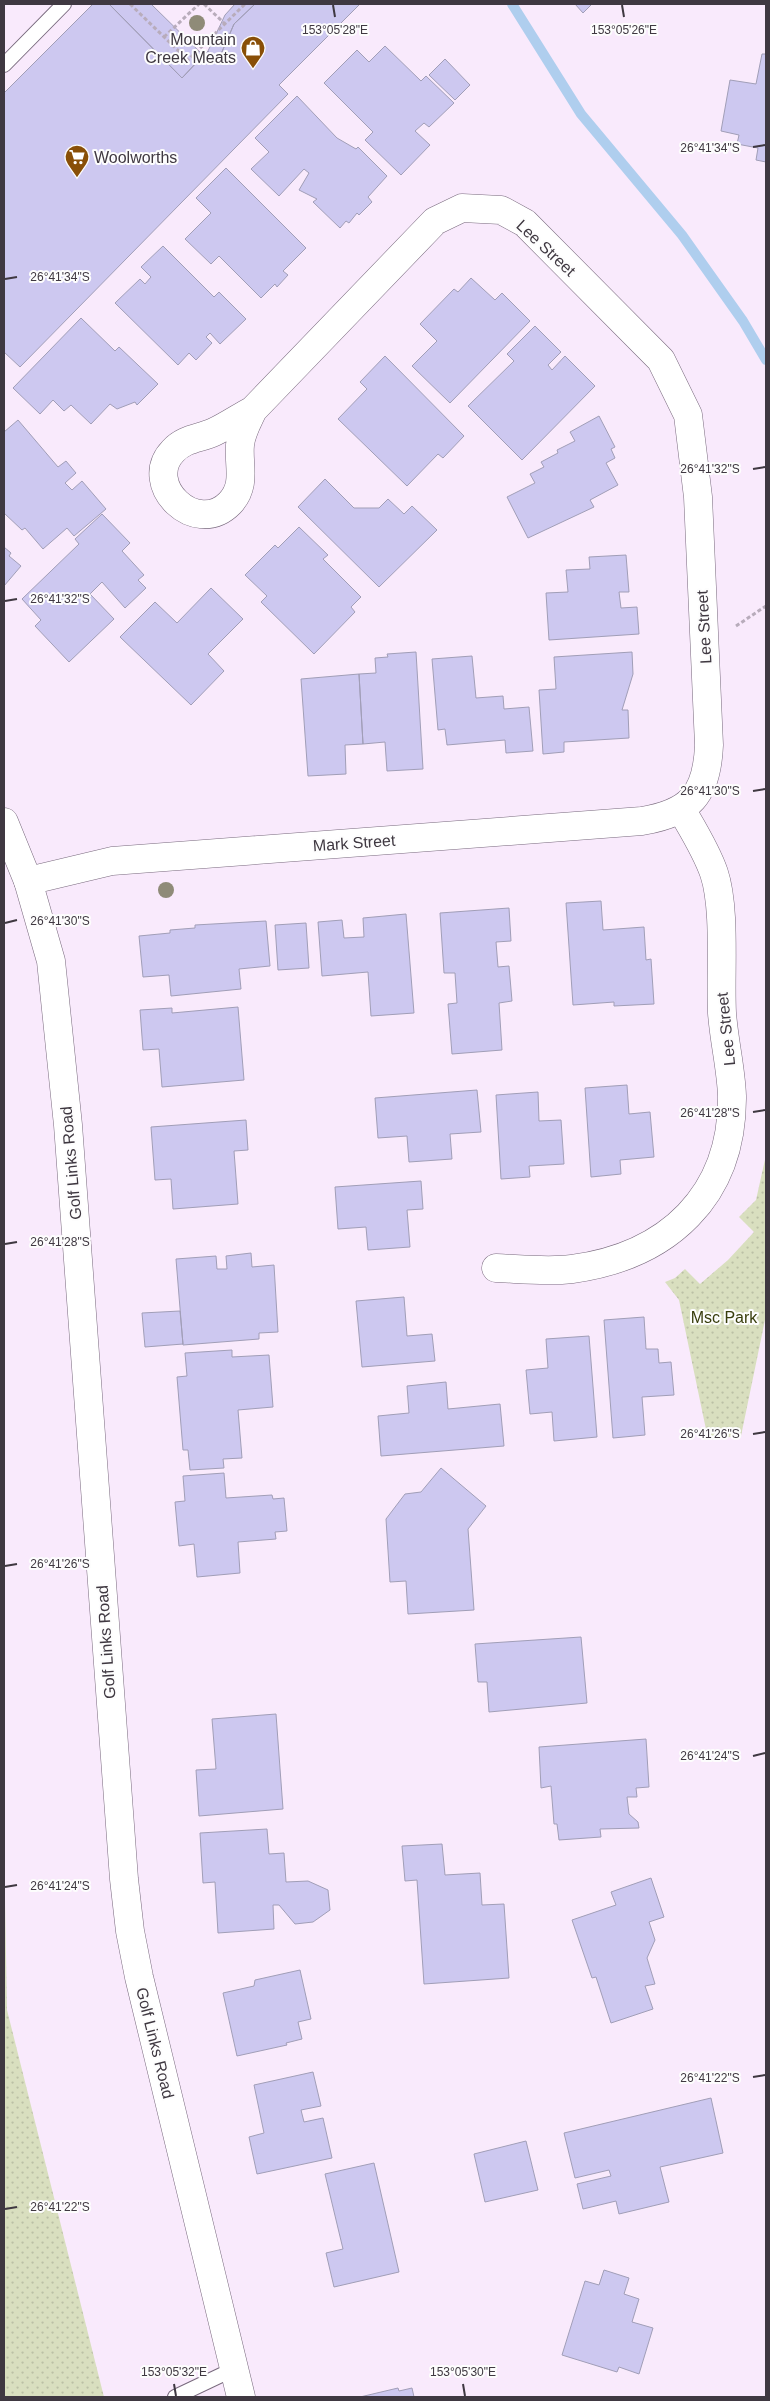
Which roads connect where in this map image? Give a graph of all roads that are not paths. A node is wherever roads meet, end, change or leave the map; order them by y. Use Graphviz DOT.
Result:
graph roads {
  1 [pos="64,4"];
  2 [pos="4,65"];
  3 [pos="253,410"];
  4 [pos="681,809"];
  5 [pos="4,822"];
  6 [pos="28,881"];
  7 [pos="496,1268"];
  8 [pos="234,2369"];
  9 [pos="176,2397"];
  10 [pos="241,2397"];
  1 -- 2 [label="lane"];
  3 -- 4 [label="street, Lee Street"];
  4 -- 6 [label="street, Mark Street"];
  4 -- 7 [label="street, Lee Street"];
  5 -- 6 [label="street, Golf Links Road"];
  6 -- 8 [label="street, Golf Links Road"];
  8 -- 9 [label="lane"];
  8 -- 10 [label="street, Golf Links Road"];
}
